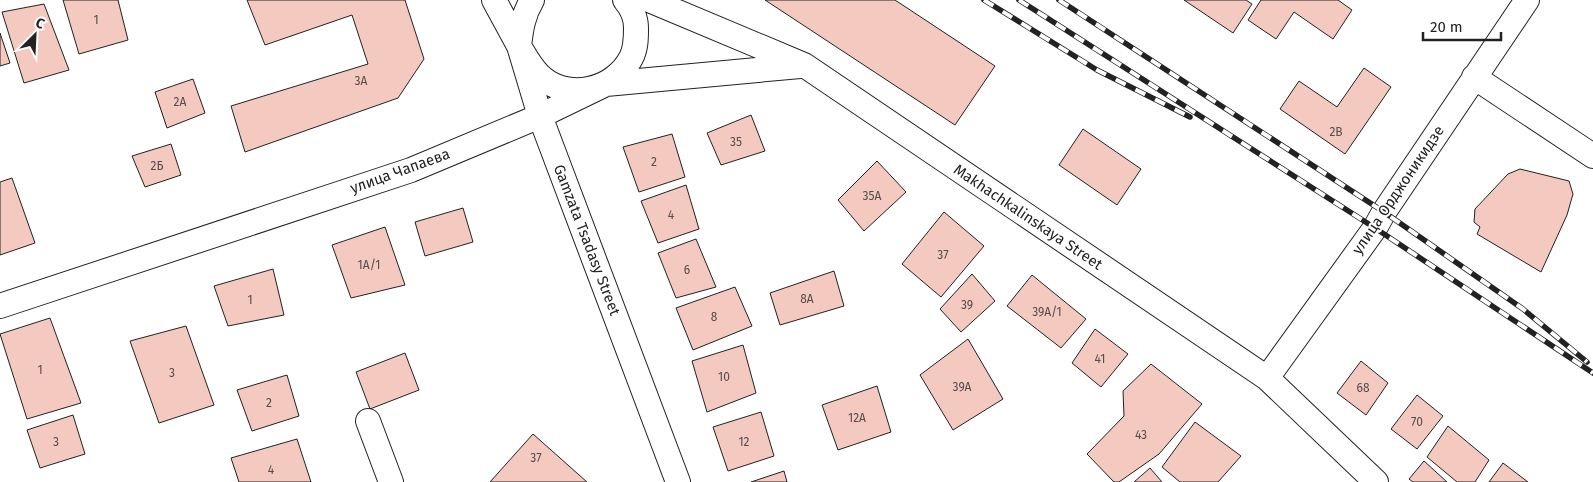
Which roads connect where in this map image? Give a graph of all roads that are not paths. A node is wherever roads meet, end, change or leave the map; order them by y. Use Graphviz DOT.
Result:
graph roads {
  1 [pos="494,0"];
  2 [pos="532,0"];
  3 [pos="626,0"];
  4 [pos="649,0"];
  5 [pos="1528,0"];
  6 [pos="519,46"];
  7 [pos="804,65"];
  8 [pos="1474,77"];
  9 [pos="606,84"];
  10 [pos="540,116"];
  11 [pos="1593,156"];
  12 [pos="0,306"];
  13 [pos="1267,378"];
  14 [pos="368,421"];
  15 [pos="390,482"];
  16 [pos="678,482"];
  17 [pos="1376,482"];
  1 -- 6 [label="street, Gamzata Tsadasy Street"];
  2 -- 6 [label="street"];
  3 -- 9 [label="street"];
  4 -- 7 [label="street, Makhachkalinskaya Street"];
  5 -- 8 [label="street, улица Орджоникидзе"];
  6 -- 9 [label="street"];
  6 -- 10 [label="street, Gamzata Tsadasy Street"];
  7 -- 9 [label="street, улица Чапаева"];
  7 -- 13 [label="street, Makhachkalinskaya Street"];
  8 -- 11 [label="street"];
  8 -- 13 [label="street, улица Орджоникидзе"];
  9 -- 10 [label="street, улица Чапаева"];
  10 -- 12 [label="street, улица Чапаева"];
  10 -- 16 [label="street, Gamzata Tsadasy Street"];
  13 -- 17 [label="street, Makhachkalinskaya Street"];
  14 -- 15 [label="street"];
}
